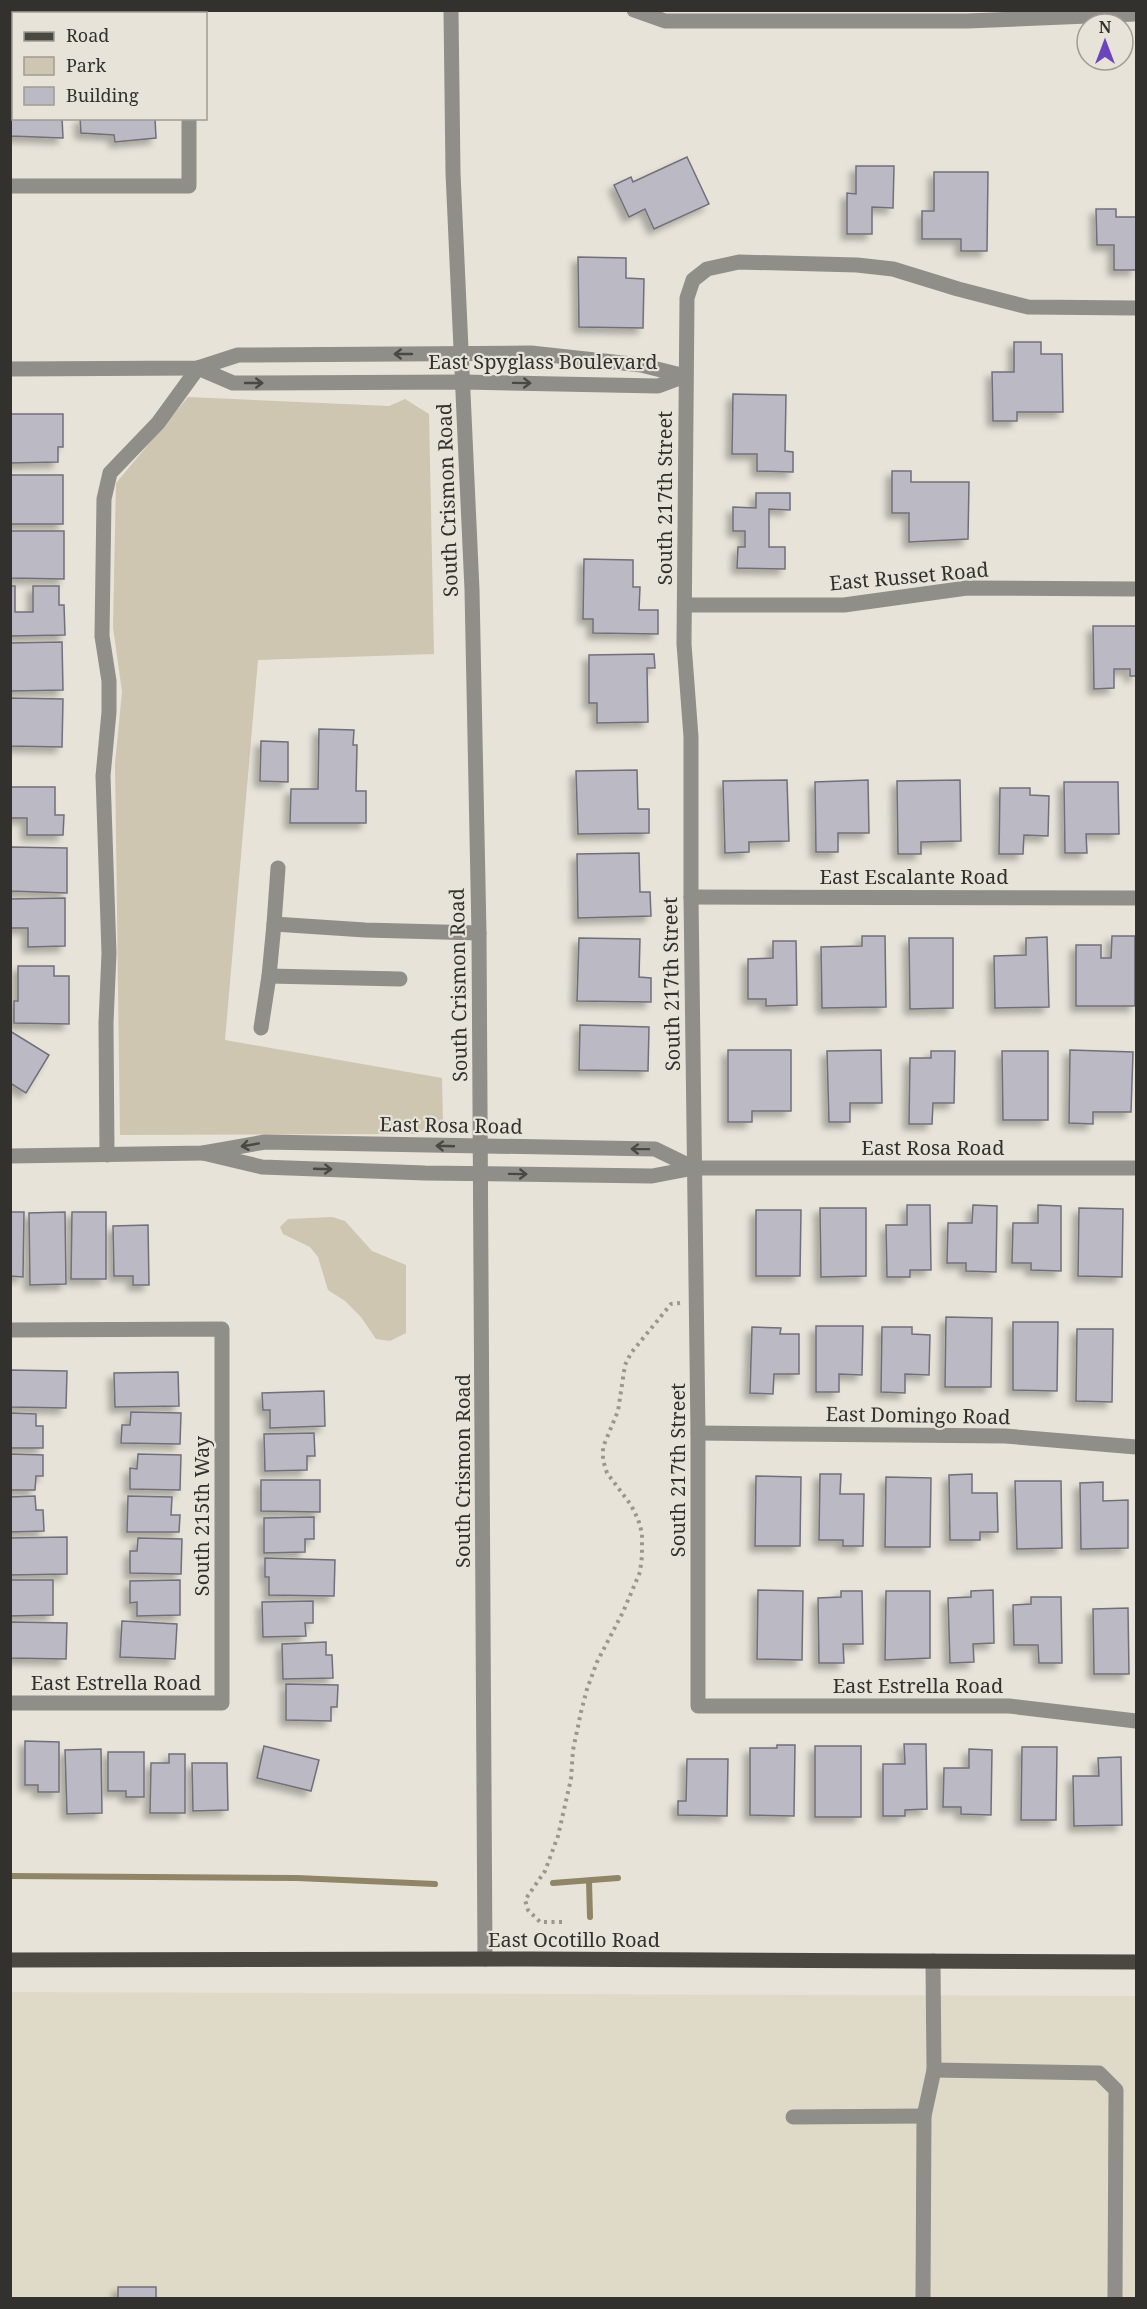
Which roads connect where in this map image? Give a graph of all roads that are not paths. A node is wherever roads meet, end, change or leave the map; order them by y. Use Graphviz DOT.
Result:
graph roads {
  1 [pos="451,10"];
  2 [pos="634,10"];
  3 [pos="1137,14"];
  4 [pos="927,16"];
  5 [pos="189,120"];
  6 [pos="10,186"];
  7 [pos="1137,308"];
  8 [pos="462,354"];
  9 [pos="198,368"];
  10 [pos="10,369"];
  11 [pos="685,375"];
  12 [pos="464,382"];
  13 [pos="1137,589"];
  14 [pos="685,605"];
  15 [pos="278,868"];
  16 [pos="691,897"];
  17 [pos="1137,898"];
  18 [pos="274,924"];
  19 [pos="479,933"];
  20 [pos="269,976"];
  21 [pos="400,979"];
  22 [pos="261,1028"];
  23 [pos="481,1147"];
  24 [pos="203,1153"];
  25 [pos="107,1155"];
  26 [pos="10,1156"];
  27 [pos="694,1168"];
  28 [pos="1137,1168"];
  29 [pos="480,1173"];
  30 [pos="10,1330"];
  31 [pos="698,1433"];
  32 [pos="1137,1447"];
  33 [pos="10,1703"];
  34 [pos="222,1703"];
  35 [pos="698,1706"];
  36 [pos="1137,1721"];
  37 [pos="485,1959"];
  38 [pos="10,1960"];
  39 [pos="933,1961"];
  40 [pos="1137,1962"];
  41 [pos="934,2070"];
  42 [pos="924,2116"];
  43 [pos="793,2117"];
  44 [pos="923,2298"];
  45 [pos="1115,2298"];
  1 -- 8 [label="street, South Crismon Road"];
  2 -- 4 [label="street"];
  3 -- 4 [label="street"];
  5 -- 6 [label="street"];
  7 -- 11 [label="street, South 217th Street"];
  8 -- 9 [label="street, East Spyglass Boulevard, one-way"];
  8 -- 11 [label="street, East Spyglass Boulevard"];
  8 -- 12 [label="street, South Crismon Road"];
  9 -- 10 [label="street, East Spyglass Boulevard"];
  9 -- 12 [label="street, East Spyglass Boulevard, one-way"];
  9 -- 25 [label="street"];
  12 -- 11 [label="street, East Spyglass Boulevard, one-way"];
  11 -- 14 [label="street, South 217th Street"];
  12 -- 19 [label="street, South Crismon Road"];
  13 -- 14 [label="street, East Russet Road"];
  14 -- 16 [label="street, South 217th Street"];
  15 -- 18 [label="street"];
  16 -- 17 [label="street, East Escalante Road"];
  16 -- 27 [label="street, South 217th Street"];
  18 -- 19 [label="street"];
  18 -- 20 [label="street"];
  19 -- 23 [label="street, South Crismon Road"];
  20 -- 21 [label="street"];
  20 -- 22 [label="street"];
  23 -- 24 [label="street, East Rosa Road, one-way"];
  27 -- 23 [label="street, East Rosa Road, one-way"];
  23 -- 29 [label="street, South Crismon Road"];
  24 -- 25 [label="street, East Rosa Road"];
  24 -- 29 [label="street, East Rosa Road, one-way"];
  25 -- 26 [label="street, East Rosa Road"];
  27 -- 28 [label="street, East Rosa Road"];
  29 -- 27 [label="street, East Rosa Road, one-way"];
  27 -- 31 [label="street, South 217th Street"];
  29 -- 37 [label="street, South Crismon Road"];
  30 -- 34 [label="street, South 215th Way"];
  31 -- 32 [label="street, East Domingo Road"];
  31 -- 35 [label="street, South 217th Street"];
  33 -- 34 [label="street, East Estrella Road"];
  35 -- 36 [label="street, East Estrella Road"];
  37 -- 38 [label="main road, East Ocotillo Road"];
  37 -- 39 [label="main road, East Ocotillo Road"];
  39 -- 40 [label="main road, East Ocotillo Road"];
  39 -- 41 [label="street"];
  41 -- 42 [label="street"];
  41 -- 45 [label="street"];
  42 -- 43 [label="street"];
  42 -- 44 [label="street"];
}
